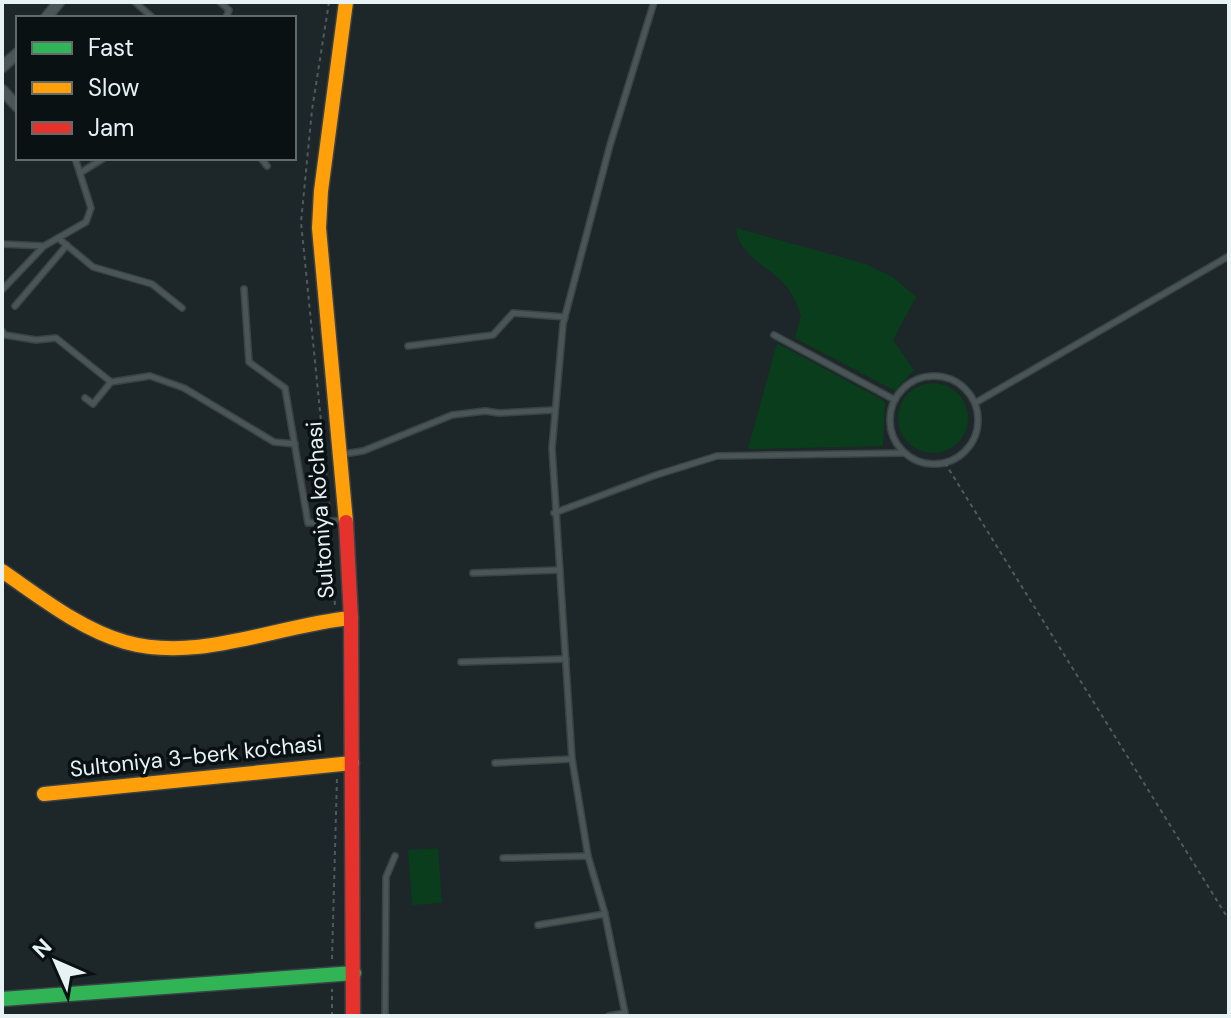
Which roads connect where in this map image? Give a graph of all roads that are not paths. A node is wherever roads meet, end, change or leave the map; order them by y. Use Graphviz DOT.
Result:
graph roads {
  1 [pos="135,2"];
  2 [pos="346,2"];
  3 [pos="654,2"];
  4 [pos="151,16"];
  5 [pos="2,90"];
  6 [pos="16,105"];
  7 [pos="76,160"];
  8 [pos="101,160"];
  9 [pos="262,160"];
  10 [pos="267,166"];
  11 [pos="80,173"];
  12 [pos="58,238"];
  13 [pos="2,244"];
  14 [pos="67,245"];
  15 [pos="44,246"];
  16 [pos="1229,256"];
  17 [pos="244,289"];
  18 [pos="2,290"];
  19 [pos="15,306"];
  20 [pos="182,308"];
  21 [pos="565,317"];
  22 [pos="2,331"];
  23 [pos="774,335"];
  24 [pos="408,346"];
  25 [pos="111,382"];
  26 [pos="85,398"];
  27 [pos="895,400"];
  28 [pos="975,403"];
  29 [pos="554,410"];
  30 [pos="295,444"];
  31 [pos="904,453"];
  32 [pos="339,454"];
  33 [pos="554,513"];
  34 [pos="338,521"];
  35 [pos="560,570"];
  36 [pos="2,571"];
  37 [pos="473,573"];
  38 [pos="343,619"];
  39 [pos="566,659"];
  40 [pos="461,662"];
  41 [pos="572,759"];
  42 [pos="345,763"];
  43 [pos="495,763"];
  44 [pos="44,794"];
  45 [pos="395,856"];
  46 [pos="588,856"];
  47 [pos="503,858"];
  48 [pos="605,914"];
  49 [pos="538,925"];
  50 [pos="354,973"];
  51 [pos="2,999"];
  52 [pos="353,1016"];
  53 [pos="385,1016"];
  54 [pos="609,1016"];
  1 -- 4 [label="lane"];
  2 -- 32 [label="street, Sultoniya ko'chasi"];
  3 -- 21 [label="lane"];
  5 -- 6 [label="street"];
  7 -- 11 [label="lane"];
  8 -- 11 [label="lane"];
  9 -- 10 [label="lane"];
  11 -- 12 [label="lane"];
  12 -- 14 [label="lane"];
  12 -- 15 [label="lane"];
  13 -- 15 [label="lane"];
  14 -- 19 [label="lane"];
  14 -- 20 [label="lane"];
  15 -- 18 [label="lane"];
  16 -- 28 [label="lane"];
  17 -- 30 [label="lane"];
  21 -- 24 [label="lane"];
  21 -- 29 [label="lane"];
  22 -- 25 [label="lane"];
  23 -- 27 [label="lane"];
  25 -- 26 [label="lane"];
  25 -- 30 [label="lane"];
  27 -- 28 [label="lane"];
  27 -- 31 [label="lane"];
  28 -- 31 [label="lane"];
  29 -- 32 [label="lane"];
  29 -- 33 [label="lane"];
  30 -- 34 [label="lane"];
  31 -- 33 [label="lane"];
  32 -- 34 [label="street, Sultoniya ko'chasi"];
  33 -- 35 [label="lane"];
  34 -- 38 [label="street, Sultoniya ko'chasi"];
  35 -- 37 [label="lane"];
  35 -- 39 [label="lane"];
  36 -- 38 [label="street"];
  38 -- 42 [label="street, Sultoniya ko'chasi"];
  39 -- 40 [label="lane"];
  39 -- 41 [label="lane"];
  41 -- 43 [label="lane"];
  41 -- 46 [label="lane"];
  42 -- 44 [label="street, Sultoniya 3-berk ko'chasi"];
  42 -- 50 [label="street, Sultoniya ko'chasi"];
  45 -- 53 [label="lane"];
  46 -- 47 [label="lane"];
  46 -- 48 [label="lane"];
  48 -- 49 [label="lane"];
  48 -- 54 [label="lane"];
  50 -- 51 [label="street"];
  50 -- 52 [label="street, Sultoniya ko'chasi"];
}
